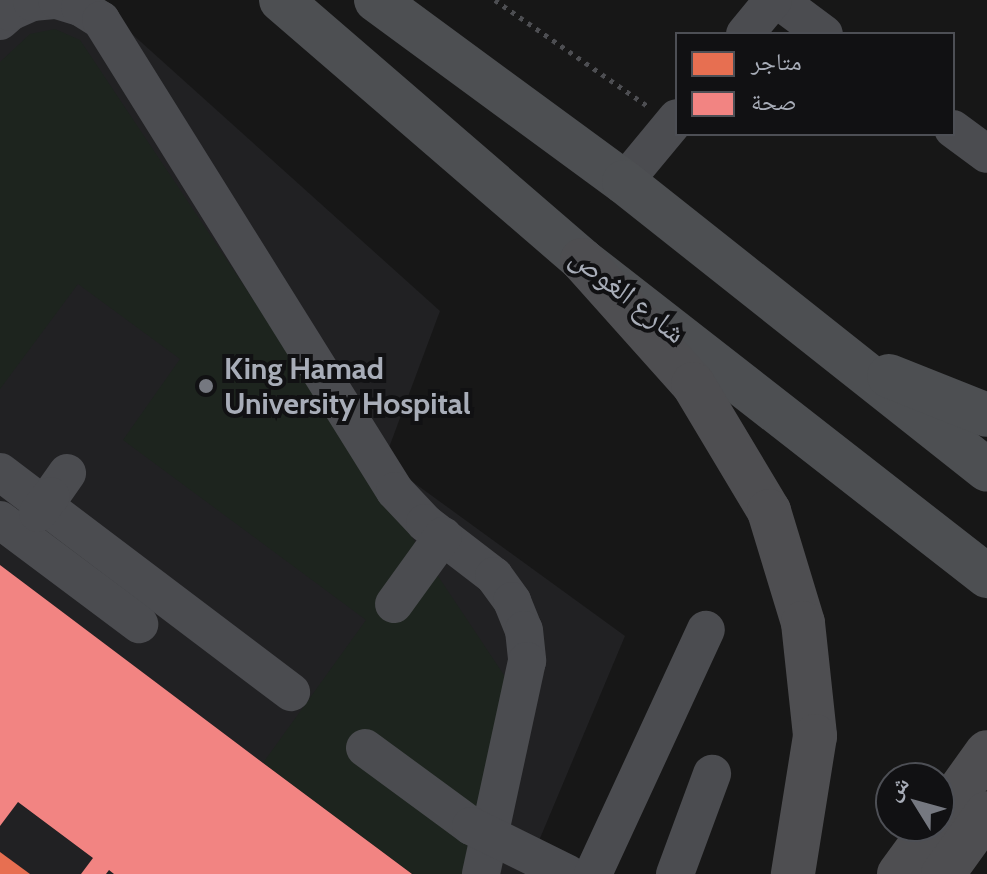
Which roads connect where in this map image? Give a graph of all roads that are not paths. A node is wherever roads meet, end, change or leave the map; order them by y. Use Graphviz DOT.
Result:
graph roads {
  1 [pos="281,0"];
  2 [pos="352,0"];
  3 [pos="376,0"];
  4 [pos="776,0"];
  5 [pos="0,21"];
  6 [pos="747,32"];
  7 [pos="821,32"];
  8 [pos="458,63"];
  9 [pos="675,121"];
  10 [pos="955,130"];
  11 [pos="987,154"];
  12 [pos="624,182"];
  13 [pos="582,260"];
  14 [pos="842,357"];
  15 [pos="987,415"];
  16 [pos="987,470"];
  17 [pos="0,472"];
  18 [pos="35,507"];
  19 [pos="443,536"];
  20 [pos="987,576"];
  21 [pos="394,604"];
  22 [pos="139,624"];
  23 [pos="706,630"];
  24 [pos="291,692"];
  25 [pos="365,748"];
  26 [pos="987,752"];
  27 [pos="712,774"];
  28 [pos="955,797"];
  29 [pos="987,813"];
  30 [pos="490,835"];
  31 [pos="922,842"];
  32 [pos="481,874"];
  33 [pos="568,874"];
  34 [pos="593,874"];
  35 [pos="675,874"];
  36 [pos="793,874"];
  37 [pos="899,874"];
  38 [pos="943,874"];
  1 -- 13 [label="main road, شارع الغوص"];
  2 -- 8 [label="main road"];
  3 -- 8 [label="main road"];
  4 -- 6 [label="street"];
  4 -- 7 [label="street"];
  5 -- 19 [label="street"];
  8 -- 12 [label="main road"];
  9 -- 12 [label="street"];
  10 -- 11 [label="street"];
  12 -- 14 [label="main road"];
  13 -- 20 [label="main road, شارع الغوص"];
  13 -- 36 [label="highway"];
  14 -- 15 [label="main road"];
  14 -- 16 [label="main road"];
  17 -- 24 [label="street"];
  18 -- 22 [label="street"];
  19 -- 21 [label="street"];
  19 -- 30 [label="street"];
  23 -- 34 [label="street"];
  25 -- 30 [label="street"];
  26 -- 28 [label="highway"];
  27 -- 35 [label="street"];
  29 -- 38 [label="highway"];
  30 -- 32 [label="street"];
  30 -- 33 [label="street"];
  31 -- 37 [label="highway"];
}
